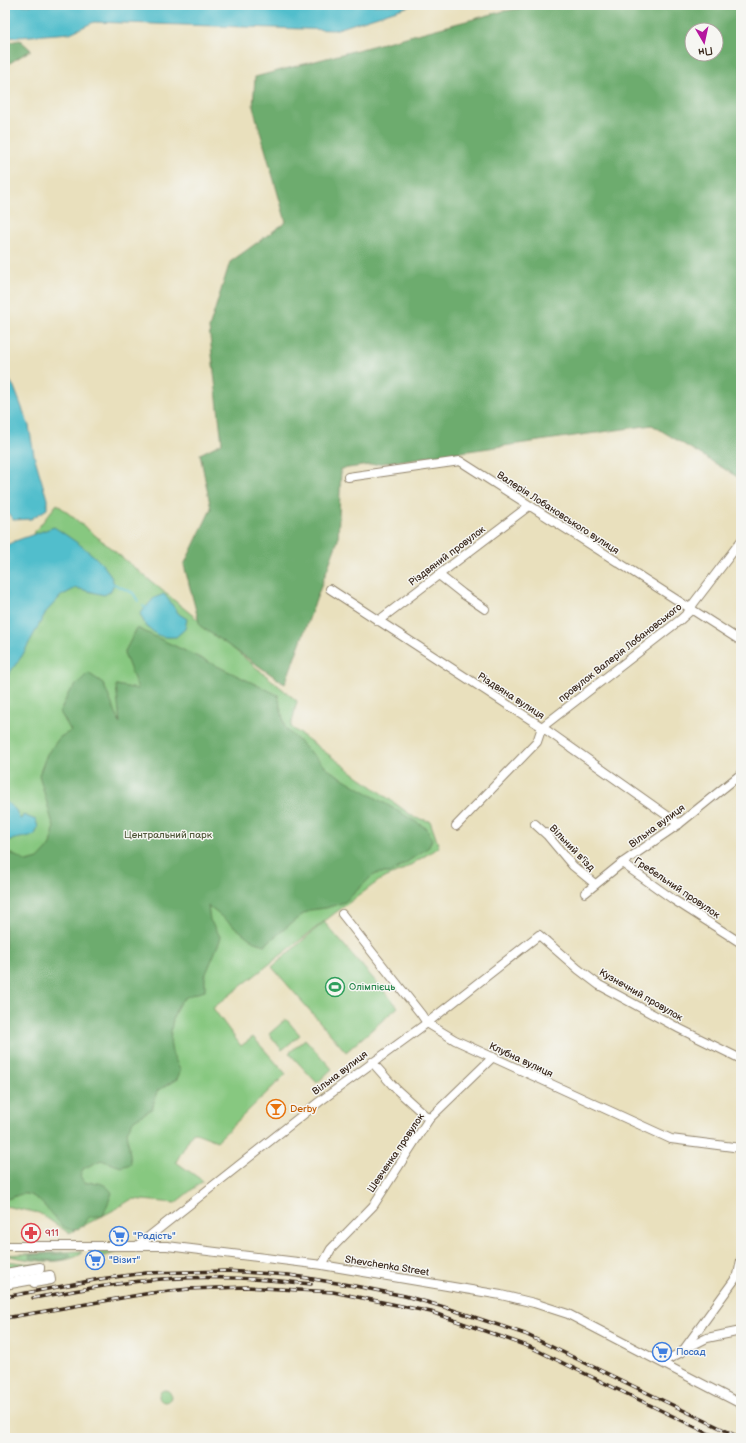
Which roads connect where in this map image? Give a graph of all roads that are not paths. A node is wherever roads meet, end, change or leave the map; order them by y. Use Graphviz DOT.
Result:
graph roads {
  1 [pos="348,477"];
  2 [pos="529,506"];
  3 [pos="741,541"];
  4 [pos="438,575"];
  5 [pos="330,589"];
  6 [pos="485,609"];
  7 [pos="691,610"];
  8 [pos="378,621"];
  9 [pos="741,640"];
  10 [pos="542,727"];
  11 [pos="738,777"];
  12 [pos="741,785"];
  13 [pos="535,824"];
  14 [pos="678,824"];
  15 [pos="456,826"];
  16 [pos="622,863"];
  17 [pos="595,884"];
  18 [pos="585,893"];
  19 [pos="342,914"];
  20 [pos="539,935"];
  21 [pos="741,943"];
  22 [pos="427,1023"];
  23 [pos="493,1057"];
  24 [pos="741,1059"];
  25 [pos="372,1062"];
  26 [pos="429,1119"];
  27 [pos="741,1148"];
  28 [pos="5,1246"];
  29 [pos="137,1246"];
  30 [pos="741,1260"];
  31 [pos="322,1265"];
  32 [pos="741,1332"];
  33 [pos="684,1349"];
  34 [pos="662,1362"];
  35 [pos="741,1404"];
  1 -- 2 [label="street, Валерія Лобановського вулиця"];
  2 -- 4 [label="street, Різдвяний провулок"];
  2 -- 7 [label="street, Валерія Лобановського вулиця"];
  3 -- 7 [label="street, провулок Валерія Лобановського"];
  4 -- 6 [label="street"];
  4 -- 8 [label="street, Різдвяний провулок"];
  5 -- 8 [label="street, Різдвяна вулиця"];
  7 -- 9 [label="street, Валерія Лобановського вулиця"];
  7 -- 10 [label="street, провулок Валерія Лобановського"];
  8 -- 10 [label="street, Різдвяна вулиця"];
  10 -- 14 [label="street, Різдвяна вулиця"];
  10 -- 15 [label="street, провулок Валерія Лобановського"];
  11 -- 12 [label="street"];
  11 -- 14 [label="street, Вільна вулиця"];
  13 -- 17 [label="street, Вільний в'їзд"];
  14 -- 16 [label="street, Вільна вулиця"];
  16 -- 17 [label="street, Вільна вулиця"];
  16 -- 21 [label="street, Гребельний провулок"];
  17 -- 18 [label="street, Вільна вулиця"];
  19 -- 22 [label="street, Клубна вулиця"];
  20 -- 22 [label="street, Вільна вулиця"];
  20 -- 24 [label="street, Кузнечний провулок"];
  22 -- 23 [label="street, Клубна вулиця"];
  22 -- 25 [label="street, Вільна вулиця"];
  23 -- 26 [label="street, Шевченка провулок"];
  23 -- 27 [label="street, Клубна вулиця"];
  25 -- 26 [label="street"];
  25 -- 29 [label="street, Вільна вулиця"];
  26 -- 31 [label="street, Шевченка провулок"];
  28 -- 29 [label="street, Shevchenka Street"];
  29 -- 31 [label="street, Shevchenka Street"];
  30 -- 33 [label="street"];
  31 -- 34 [label="street, Shevchenka Street"];
  32 -- 33 [label="street"];
  33 -- 34 [label="street"];
  34 -- 35 [label="street, Shevchenka Street"];
}
